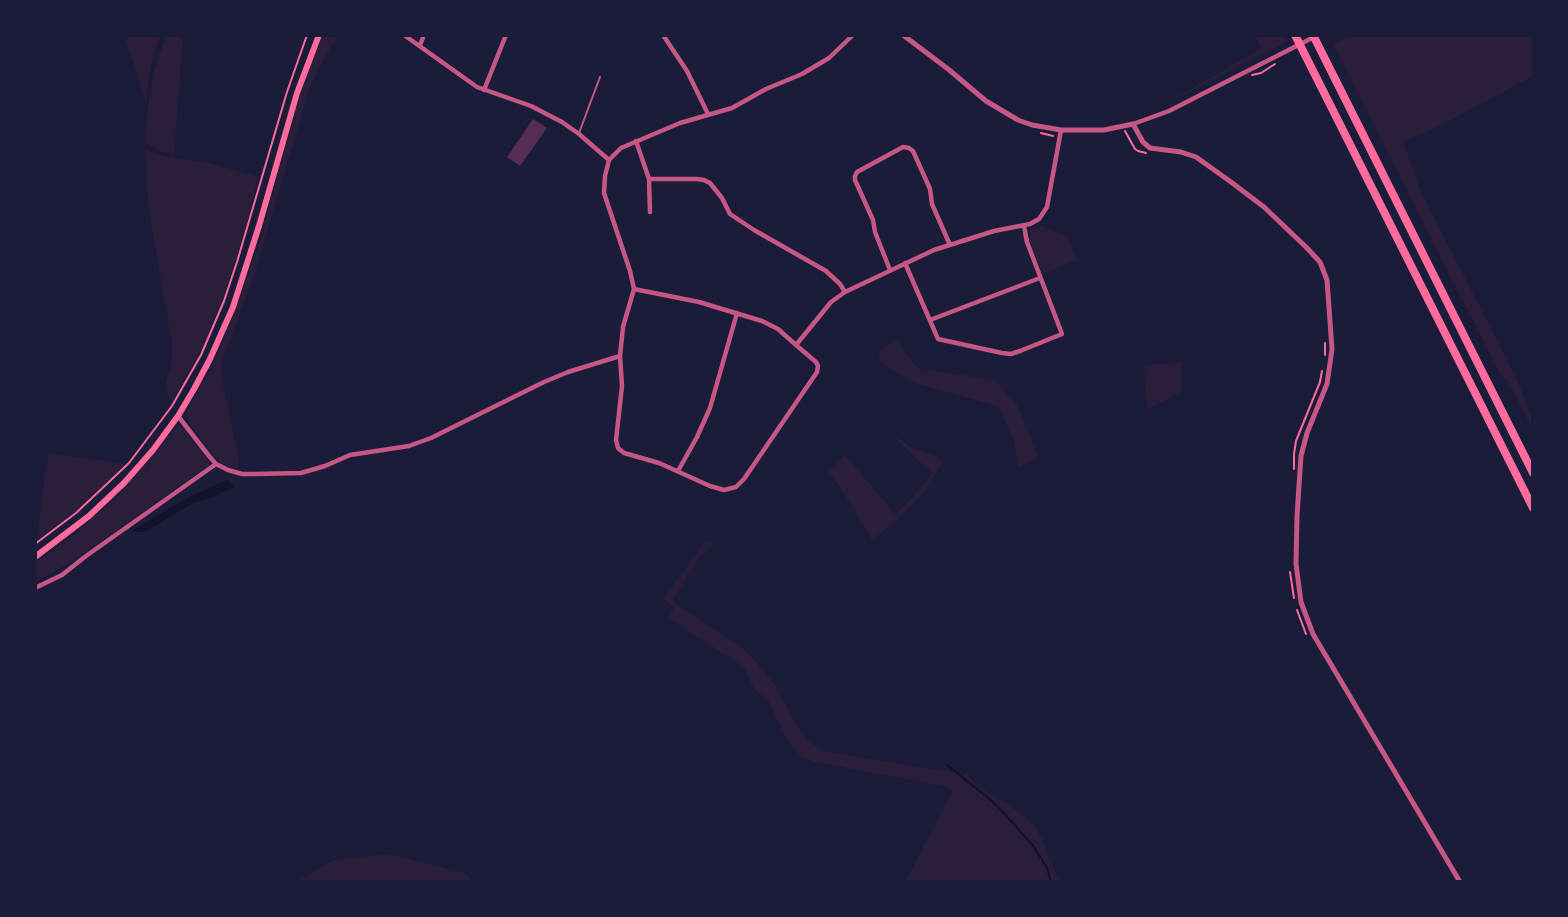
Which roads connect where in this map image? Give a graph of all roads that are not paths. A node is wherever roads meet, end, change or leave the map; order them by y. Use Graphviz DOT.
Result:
graph roads {
  1 [pos="319,35"];
  2 [pos="404,35"];
  3 [pos="424,35"];
  4 [pos="506,35"];
  5 [pos="663,35"];
  6 [pos="853,35"];
  7 [pos="903,35"];
  8 [pos="1295,35"];
  9 [pos="1316,35"];
  10 [pos="420,45"];
  11 [pos="600,78"];
  12 [pos="484,90"];
  13 [pos="708,114"];
  14 [pos="1135,127"];
  15 [pos="1060,133"];
  16 [pos="579,134"];
  17 [pos="636,141"];
  18 [pos="609,160"];
  19 [pos="649,179"];
  20 [pos="650,212"];
  21 [pos="1024,226"];
  22 [pos="950,245"];
  23 [pos="905,263"];
  24 [pos="890,270"];
  25 [pos="1041,278"];
  26 [pos="634,289"];
  27 [pos="845,292"];
  28 [pos="737,313"];
  29 [pos="930,320"];
  30 [pos="796,345"];
  31 [pos="620,356"];
  32 [pos="178,416"];
  33 [pos="216,464"];
  34 [pos="678,471"];
  35 [pos="1533,473"];
  36 [pos="1533,508"];
  37 [pos="35,557"];
  38 [pos="35,588"];
  39 [pos="1460,882"];
  1 -- 32 [label="main road"];
  2 -- 10 [label="street"];
  3 -- 10 [label="street"];
  4 -- 12 [label="street"];
  5 -- 13 [label="street"];
  6 -- 13 [label="street"];
  7 -- 15 [label="street"];
  8 -- 36 [label="highway"];
  9 -- 14 [label="street"];
  9 -- 35 [label="highway"];
  10 -- 12 [label="street"];
  11 -- 16 [label="lane"];
  12 -- 16 [label="street"];
  13 -- 17 [label="street"];
  14 -- 15 [label="street"];
  14 -- 39 [label="street"];
  15 -- 21 [label="street"];
  16 -- 18 [label="street"];
  17 -- 18 [label="street"];
  17 -- 19 [label="street"];
  18 -- 26 [label="street"];
  19 -- 20 [label="street"];
  19 -- 27 [label="street"];
  21 -- 22 [label="street"];
  21 -- 25 [label="street"];
  22 -- 23 [label="street"];
  22 -- 24 [label="street"];
  23 -- 24 [label="street"];
  23 -- 29 [label="street"];
  24 -- 27 [label="street"];
  25 -- 29 [label="street"];
  25 -- 29 [label="street"];
  26 -- 28 [label="street"];
  26 -- 31 [label="street"];
  27 -- 30 [label="street"];
  28 -- 30 [label="street"];
  28 -- 34 [label="street"];
  30 -- 34 [label="street"];
  31 -- 33 [label="street"];
  31 -- 34 [label="street"];
  32 -- 33 [label="street"];
  32 -- 37 [label="main road"];
  33 -- 38 [label="street"];
}
